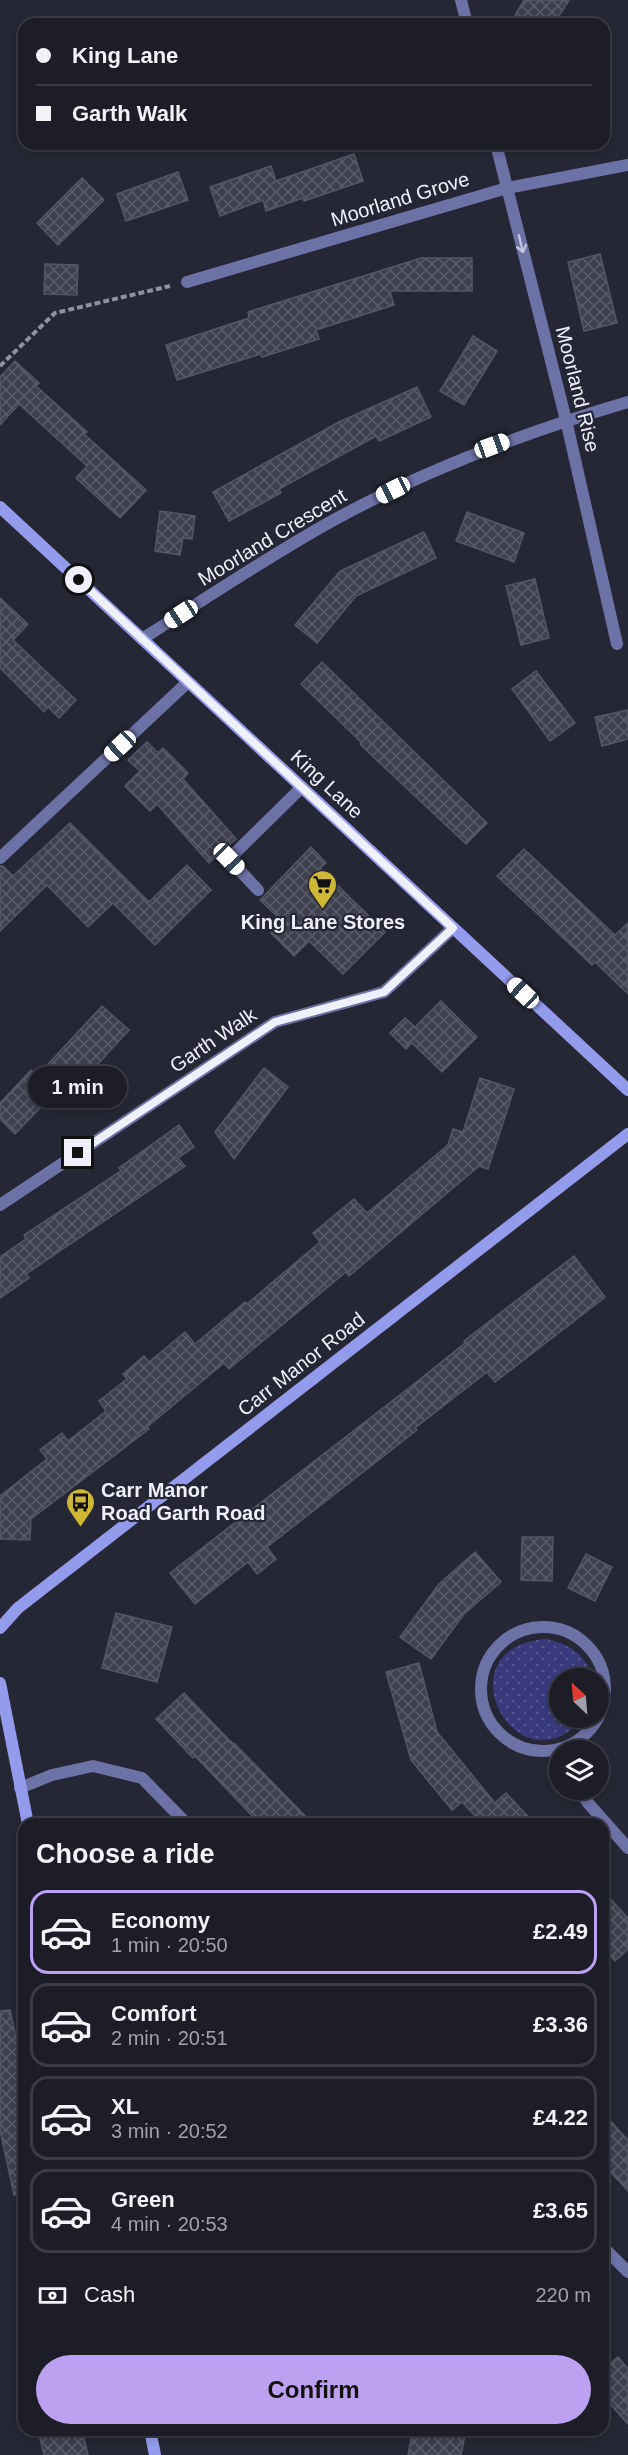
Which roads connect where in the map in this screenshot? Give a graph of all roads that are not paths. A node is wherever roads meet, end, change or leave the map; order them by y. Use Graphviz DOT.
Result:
graph roads {
  1 [pos="461,0"];
  2 [pos="466,18"];
  3 [pos="498,150"];
  4 [pos="628,165"];
  5 [pos="507,188"];
  6 [pos="187,282"];
  7 [pos="628,402"];
  8 [pos="566,420"];
  9 [pos="0,507"];
  10 [pos="142,639"];
  11 [pos="617,644"];
  12 [pos="188,682"];
  13 [pos="302,788"];
  14 [pos="0,858"];
  15 [pos="258,890"];
  16 [pos="453,928"];
  17 [pos="628,1090"];
  18 [pos="628,1134"];
  19 [pos="0,1205"];
  20 [pos="0,1628"];
  21 [pos="0,1683"];
  22 [pos="559,1752"];
  23 [pos="20,1788"];
  24 [pos="586,1800"];
  25 [pos="27,1818"];
  26 [pos="181,1818"];
  27 [pos="601,1818"];
  28 [pos="609,1827"];
  29 [pos="628,1848"];
  30 [pos="609,2253"];
  31 [pos="628,2272"];
  32 [pos="151,2436"];
  33 [pos="155,2455"];
  1 -- 2 [label="street"];
  3 -- 5 [label="street, Moorland Rise"];
  4 -- 5 [label="street, Moorland Grove"];
  5 -- 6 [label="street, Moorland Grove"];
  5 -- 8 [label="street, Moorland Rise, one-way"];
  7 -- 8 [label="street, Moorland Crescent"];
  8 -- 10 [label="street, Moorland Crescent"];
  8 -- 11 [label="street, Moorland Rise"];
  9 -- 10 [label="street, King Lane"];
  10 -- 12 [label="street, King Lane"];
  12 -- 13 [label="street, King Lane"];
  12 -- 14 [label="street"];
  13 -- 15 [label="street"];
  13 -- 16 [label="street, King Lane"];
  16 -- 17 [label="street, King Lane"];
  16 -- 19 [label="street, Garth Walk"];
  18 -- 20 [label="street, Carr Manor Road"];
  21 -- 23 [label="street"];
  22 -- 22 [label="street"];
  23 -- 25 [label="street"];
  23 -- 26 [label="street"];
  24 -- 27 [label="street"];
  28 -- 29 [label="street"];
  30 -- 31 [label="street"];
  32 -- 33 [label="street"];
}
